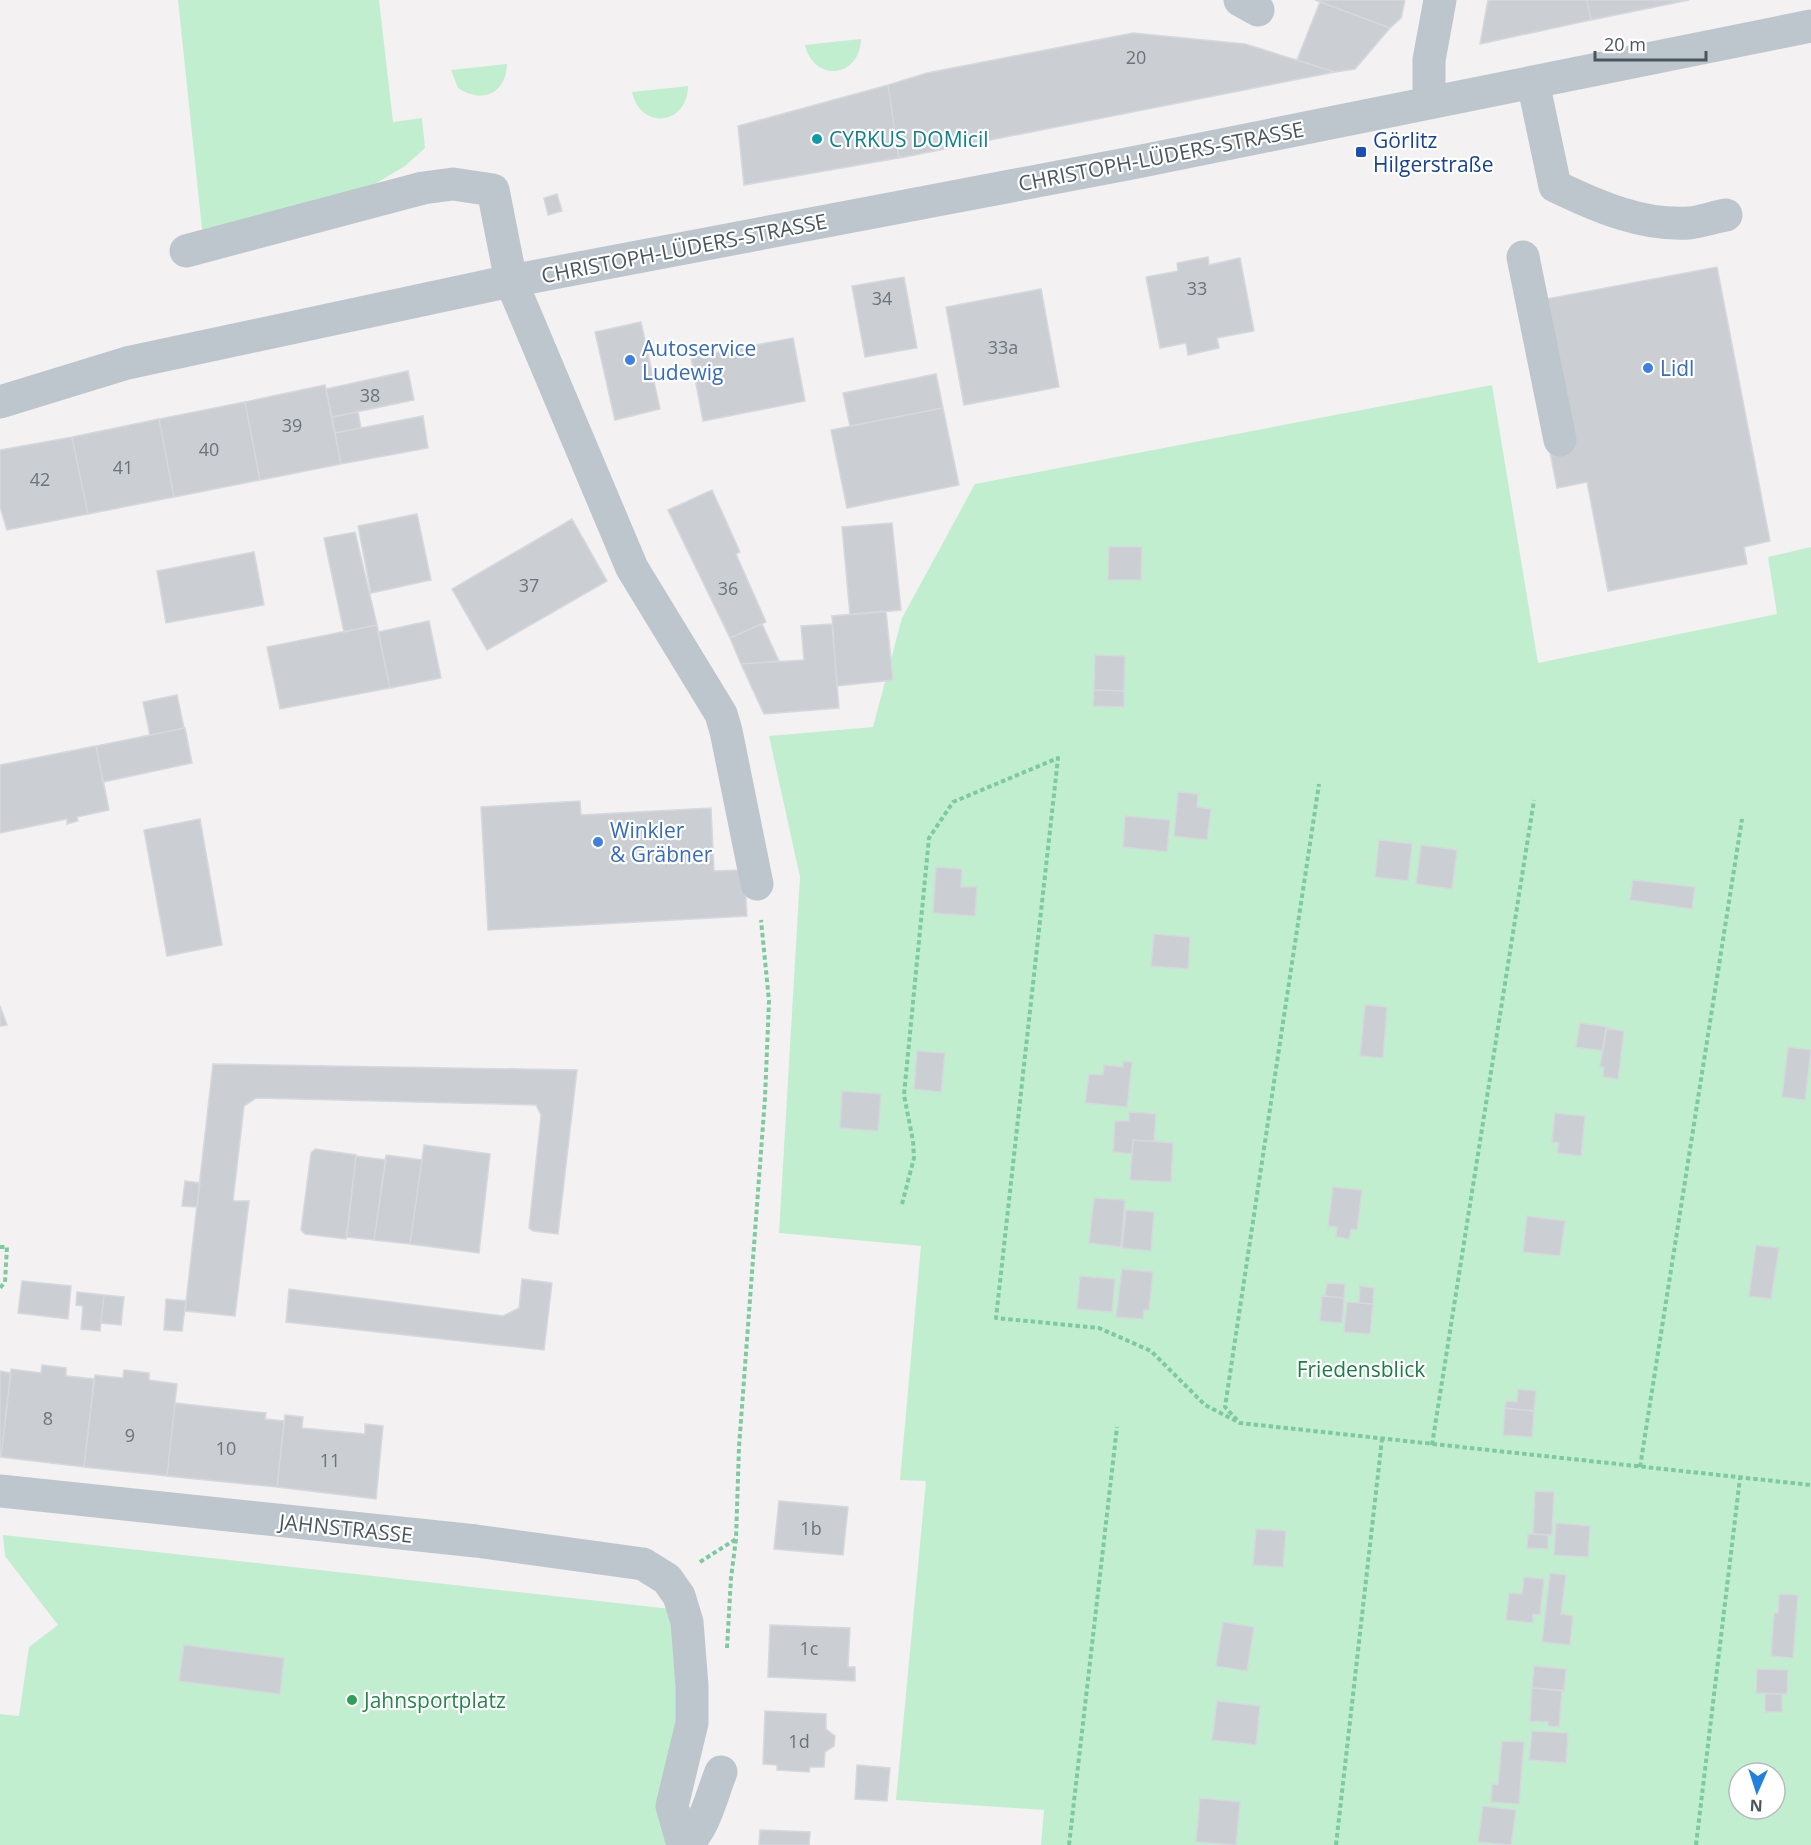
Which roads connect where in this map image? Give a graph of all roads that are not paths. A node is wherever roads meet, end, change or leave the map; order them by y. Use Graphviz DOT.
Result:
graph roads {
  1 [pos="1440,0"];
  2 [pos="1811,26"];
  3 [pos="1533,82"];
  4 [pos="1429,102"];
  5 [pos="1726,215"];
  6 [pos="186,251"];
  7 [pos="1523,257"];
  8 [pos="511,281"];
  9 [pos="0,402"];
  10 [pos="1560,440"];
  11 [pos="757,885"];
  12 [pos="0,1491"];
  13 [pos="721,1772"];
  14 [pos="684,1845"];
  1 -- 4 [label="street"];
  2 -- 3 [label="street, CHRISTOPH-LÜDERS-STRASSE"];
  3 -- 4 [label="street, CHRISTOPH-LÜDERS-STRASSE"];
  3 -- 5 [label="street"];
  4 -- 8 [label="street, CHRISTOPH-LÜDERS-STRASSE"];
  6 -- 8 [label="street"];
  7 -- 10 [label="street"];
  8 -- 9 [label="street, CHRISTOPH-LÜDERS-STRASSE"];
  8 -- 11 [label="street, CHRISTOPH-LÜDERS-STRASSE"];
  12 -- 14 [label="street, JAHNSTRASSE"];
  13 -- 14 [label="street"];
}
